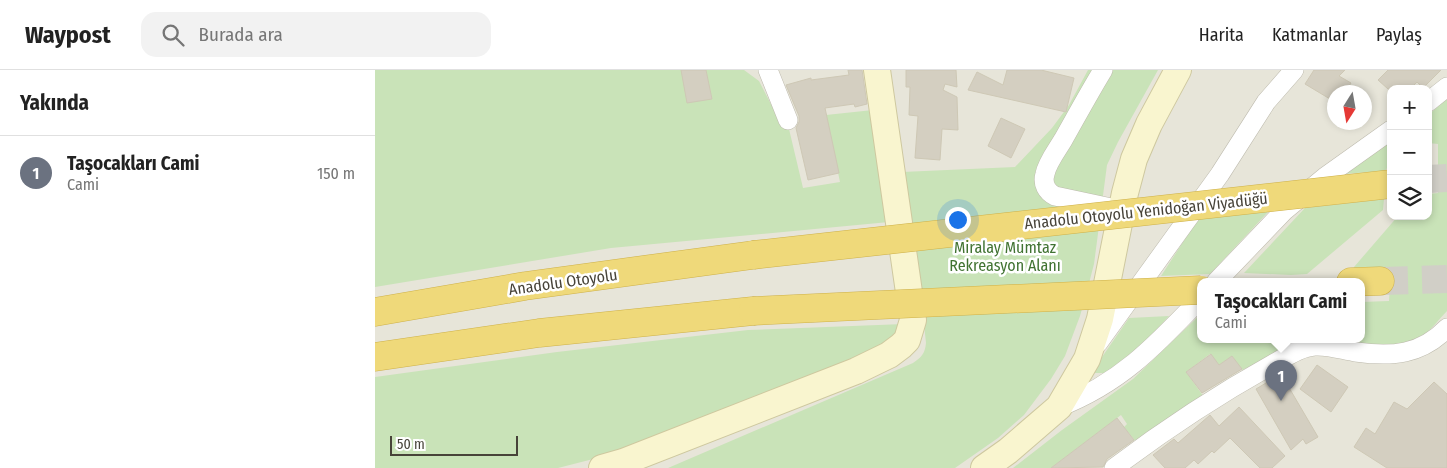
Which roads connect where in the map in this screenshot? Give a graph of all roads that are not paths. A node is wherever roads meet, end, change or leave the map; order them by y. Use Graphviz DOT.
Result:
graph roads {
  1 [pos="767,70"];
  2 [pos="877,70"];
  3 [pos="1103,70"];
  4 [pos="1178,70"];
  5 [pos="1293,70"];
  6 [pos="1447,87"];
  7 [pos="1432,99"];
  8 [pos="789,120"];
  9 [pos="1387,133"];
  10 [pos="1387,184"];
  11 [pos="1122,210"];
  12 [pos="753,255"];
  13 [pos="1220,278"];
  14 [pos="1380,281"];
  15 [pos="1365,282"];
  16 [pos="1197,290"];
  17 [pos="1197,302"];
  18 [pos="375,312"];
  19 [pos="1447,328"];
  20 [pos="375,357"];
  21 [pos="1087,359"];
  22 [pos="1059,407"];
  23 [pos="615,466"];
  24 [pos="984,468"];
  25 [pos="1114,468"];
  1 -- 8 [label="street"];
  2 -- 23 [label="main road"];
  3 -- 11 [label="street"];
  4 -- 11 [label="main road"];
  5 -- 21 [label="street"];
  6 -- 7 [label="street"];
  9 -- 13 [label="street"];
  10 -- 12 [label="highway, Anadolu Otoyolu Yenidoğan Viyadüğü, bridge"];
  11 -- 21 [label="main road"];
  12 -- 18 [label="highway, Anadolu Otoyolu"];
  14 -- 15 [label="highway"];
  16 -- 20 [label="highway, bridge"];
  17 -- 22 [label="street"];
  19 -- 25 [label="street"];
  21 -- 22 [label="main road"];
  22 -- 24 [label="main road"];
}
